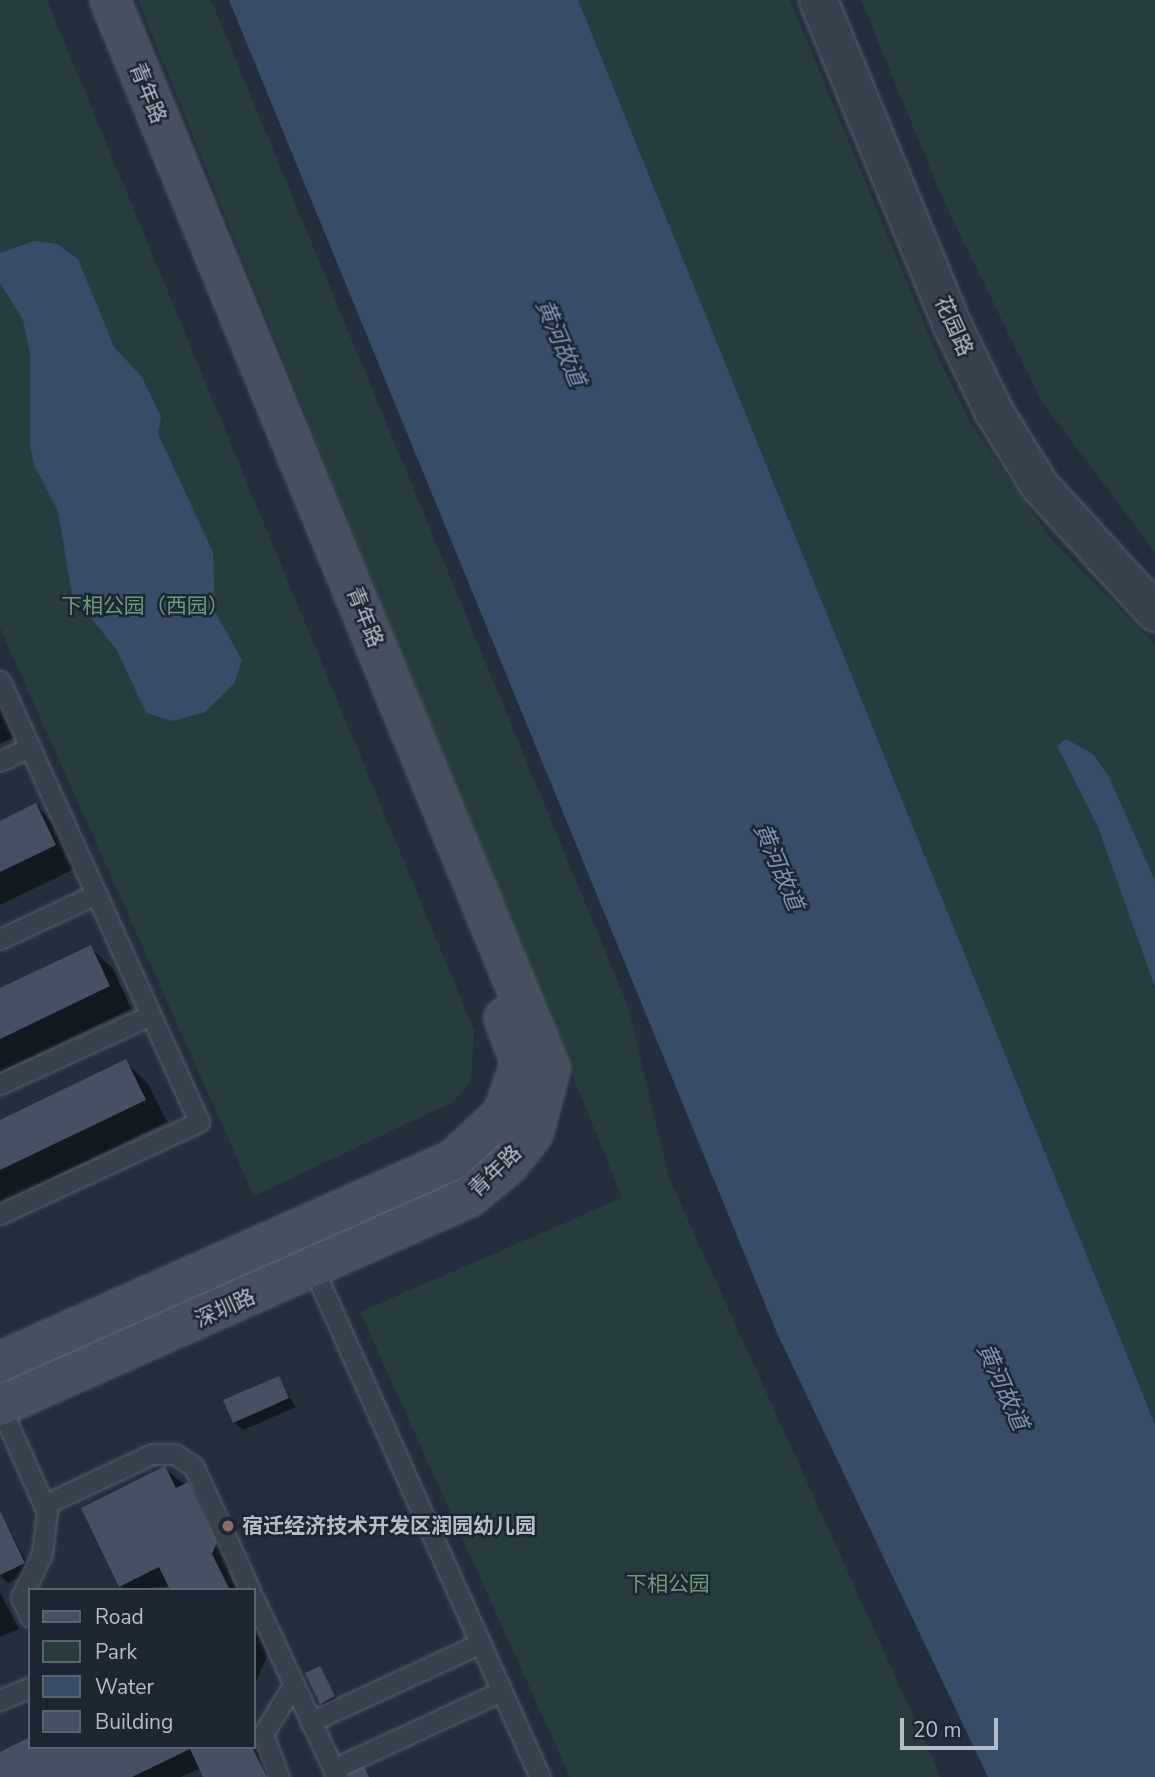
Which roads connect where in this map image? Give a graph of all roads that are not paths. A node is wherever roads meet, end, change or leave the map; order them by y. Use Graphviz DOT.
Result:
graph roads {
  1 [pos="88,0"];
  2 [pos="110,0"];
  3 [pos="818,0"];
  4 [pos="1155,612"];
  5 [pos="0,681"];
  6 [pos="30,747"];
  7 [pos="0,761"];
  8 [pos="96,894"];
  9 [pos="0,939"];
  10 [pos="150,1015"];
  11 [pos="0,1084"];
  12 [pos="427,1174"];
  13 [pos="450,1209"];
  14 [pos="0,1214"];
  15 [pos="297,1231"];
  16 [pos="314,1268"];
  17 [pos="0,1362"];
  18 [pos="0,1406"];
  19 [pos="44,1505"];
  20 [pos="249,1588"];
  21 [pos="256,1603"];
  22 [pos="28,1613"];
  23 [pos="481,1643"];
  24 [pos="293,1685"];
  25 [pos="28,1688"];
  26 [pos="502,1690"];
  27 [pos="0,1700"];
  28 [pos="310,1722"];
  29 [pos="335,1773"];
  30 [pos="279,1777"];
  31 [pos="541,1777"];
  1 -- 12 [label="street, 青年路"];
  2 -- 13 [label="street, 青年路"];
  3 -- 4 [label="street, 花园路"];
  5 -- 6 [label="lane"];
  6 -- 7 [label="lane"];
  6 -- 8 [label="lane"];
  8 -- 9 [label="lane"];
  8 -- 10 [label="lane"];
  10 -- 11 [label="lane"];
  10 -- 14 [label="lane"];
  12 -- 15 [label="street, 深圳路"];
  13 -- 16 [label="street, 深圳路"];
  15 -- 16 [label="lane"];
  15 -- 17 [label="street, 深圳路"];
  16 -- 18 [label="street, 深圳路"];
  16 -- 23 [label="lane"];
  18 -- 19 [label="lane"];
  19 -- 20 [label="lane"];
  19 -- 22 [label="lane"];
  21 -- 24 [label="lane"];
  23 -- 26 [label="lane"];
  23 -- 28 [label="lane"];
  24 -- 28 [label="lane"];
  24 -- 30 [label="lane"];
  25 -- 27 [label="lane"];
  26 -- 29 [label="lane"];
  26 -- 31 [label="lane"];
  28 -- 29 [label="lane"];
}
